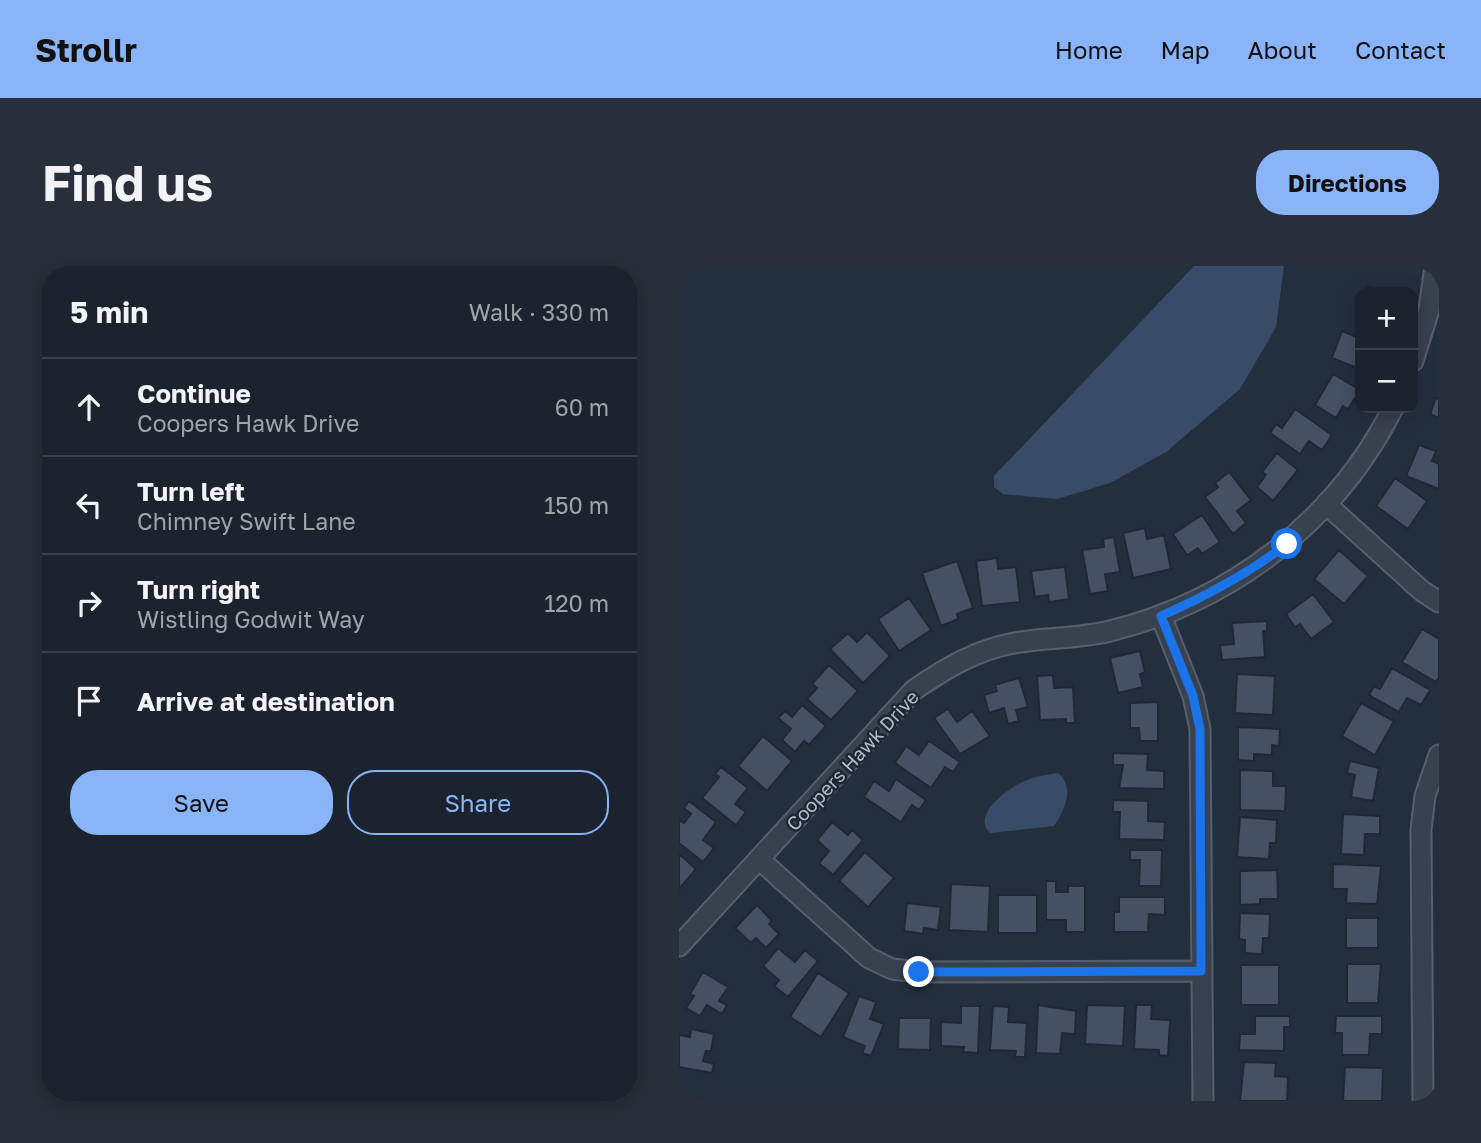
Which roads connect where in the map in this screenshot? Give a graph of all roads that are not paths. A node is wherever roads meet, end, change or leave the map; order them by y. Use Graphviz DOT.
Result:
graph roads {
  1 [pos="1435,266"];
  2 [pos="1416,350"];
  3 [pos="1390,413"];
  4 [pos="1326,504"];
  5 [pos="1439,602"];
  6 [pos="1161,616"];
  7 [pos="1439,755"];
  8 [pos="760,860"];
  9 [pos="679,946"];
  10 [pos="1431,966"];
  11 [pos="1201,971"];
  12 [pos="1202,1101"];
  13 [pos="1423,1101"];
  1 -- 2 [label="street"];
  3 -- 4 [label="street, Coopers Hawk Drive"];
  4 -- 5 [label="street"];
  4 -- 6 [label="street, Coopers Hawk Drive"];
  6 -- 8 [label="street, Coopers Hawk Drive"];
  6 -- 11 [label="street"];
  7 -- 10 [label="street"];
  8 -- 9 [label="street, Coopers Hawk Drive"];
  8 -- 11 [label="street"];
  10 -- 13 [label="street"];
  11 -- 12 [label="street"];
}
